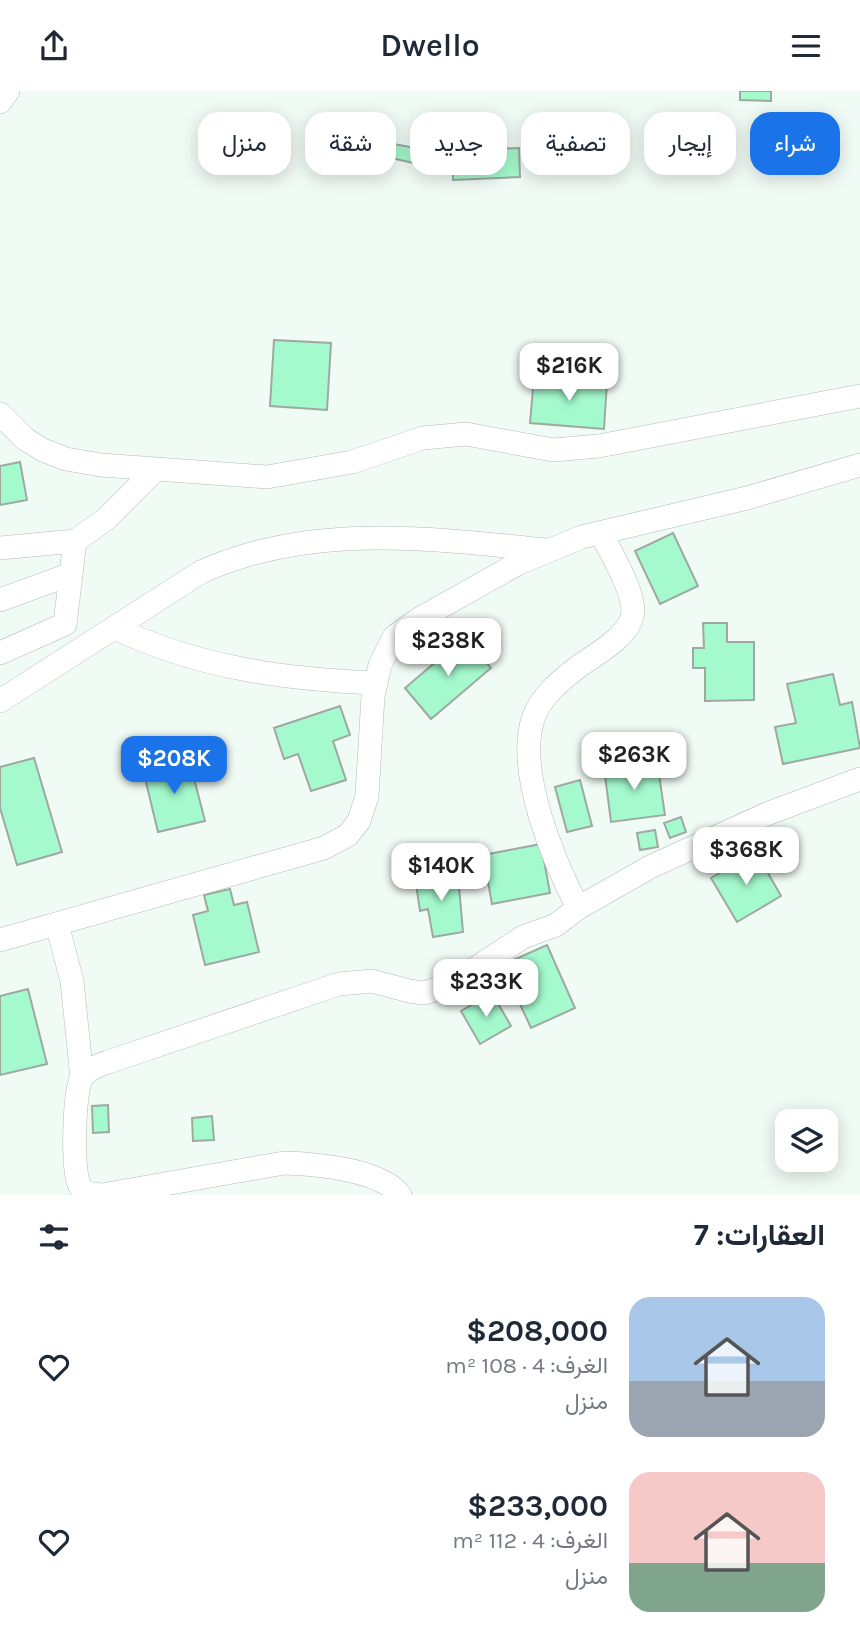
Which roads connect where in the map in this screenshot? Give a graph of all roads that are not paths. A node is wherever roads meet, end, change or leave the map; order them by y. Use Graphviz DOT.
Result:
graph roads {
  1 [pos="8,91"];
  2 [pos="0,102"];
  3 [pos="860,396"];
  4 [pos="0,414"];
  5 [pos="860,465"];
  6 [pos="155,470"];
  7 [pos="601,533"];
  8 [pos="75,541"];
  9 [pos="0,548"];
  10 [pos="550,550"];
  11 [pos="71,574"];
  12 [pos="0,600"];
  13 [pos="115,628"];
  14 [pos="0,653"];
  15 [pos="376,683"];
  16 [pos="0,701"];
  17 [pos="860,779"];
  18 [pos="578,908"];
  19 [pos="57,924"];
  20 [pos="0,940"];
  21 [pos="82,1078"];
  22 [pos="79,1190"];
  23 [pos="400,1195"];
  1 -- 2 [label="street"];
  3 -- 6 [label="street"];
  4 -- 6 [label="street"];
  5 -- 7 [label="street"];
  6 -- 8 [label="street"];
  7 -- 10 [label="street"];
  7 -- 18 [label="street"];
  8 -- 9 [label="street"];
  8 -- 11 [label="street"];
  10 -- 13 [label="street"];
  10 -- 15 [label="street"];
  11 -- 12 [label="street"];
  11 -- 14 [label="street"];
  13 -- 15 [label="street"];
  13 -- 16 [label="street"];
  15 -- 19 [label="street"];
  17 -- 18 [label="street"];
  18 -- 21 [label="street"];
  19 -- 20 [label="street"];
  19 -- 21 [label="street"];
  21 -- 22 [label="street"];
  22 -- 23 [label="street"];
}
